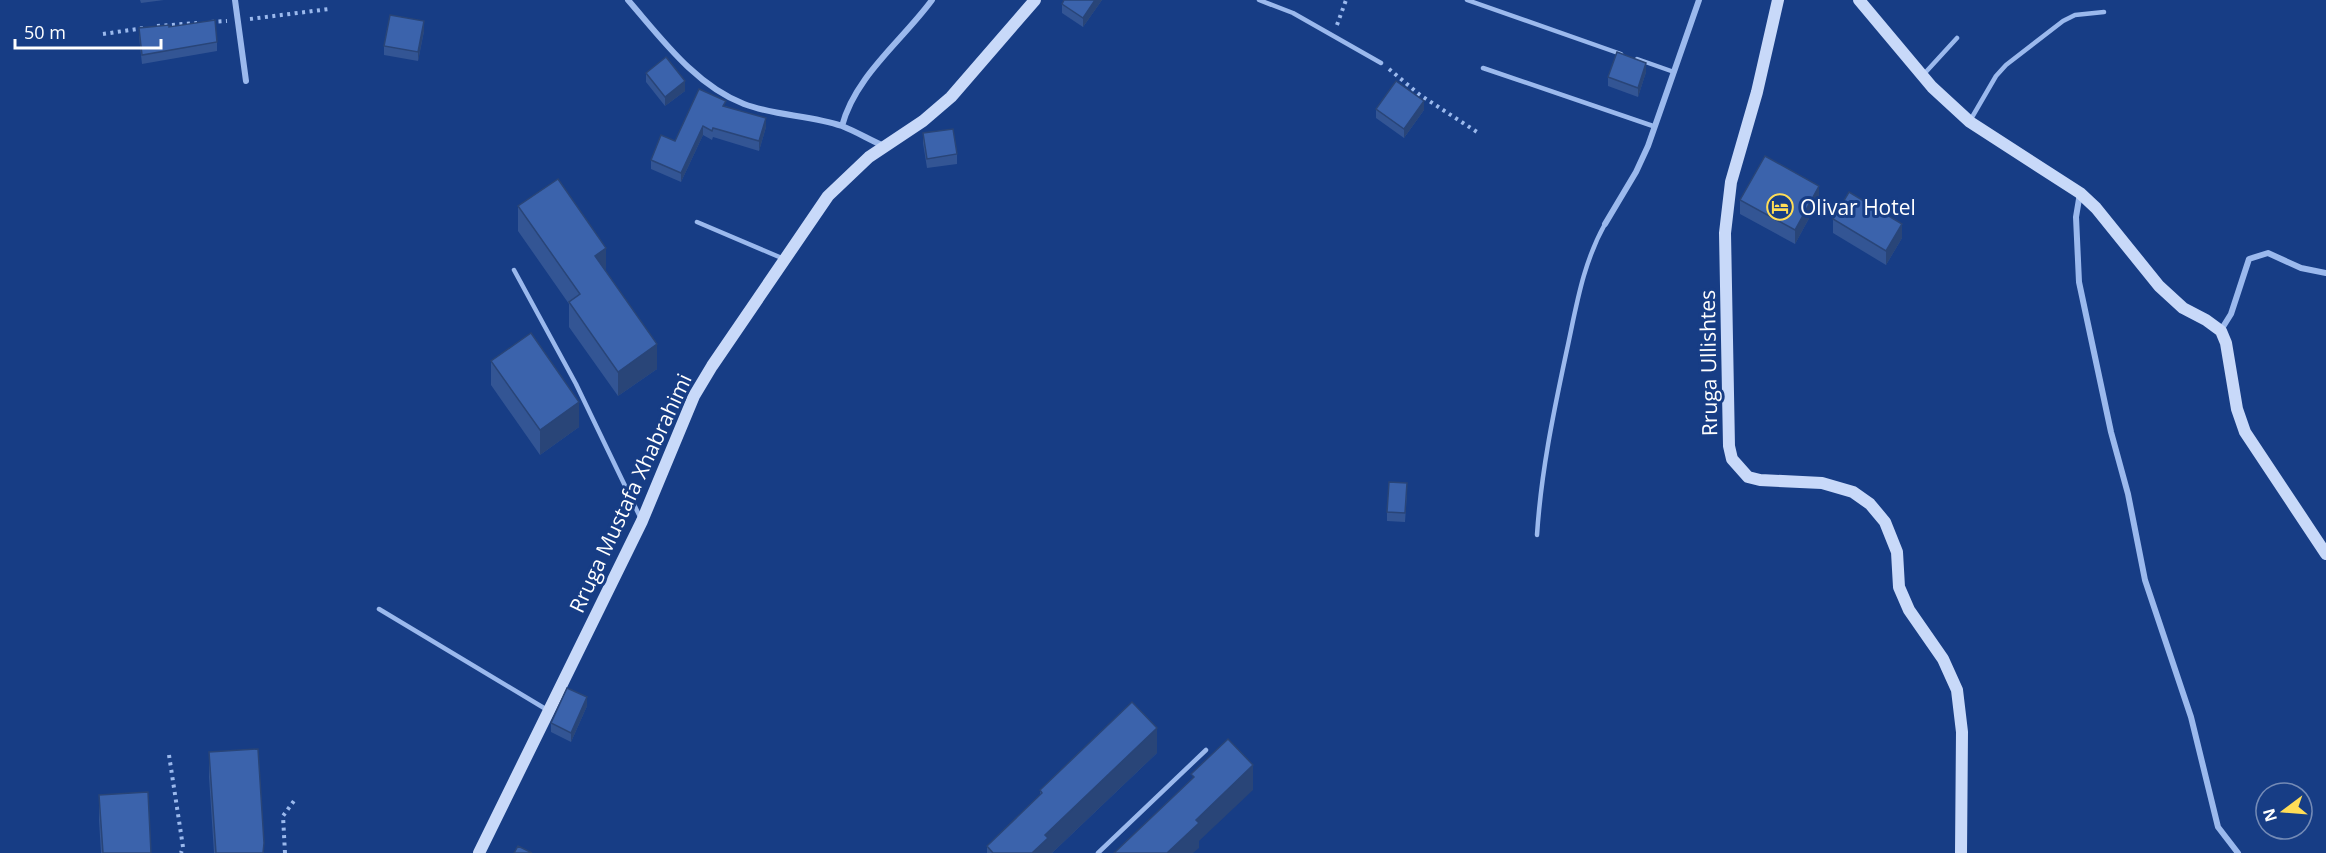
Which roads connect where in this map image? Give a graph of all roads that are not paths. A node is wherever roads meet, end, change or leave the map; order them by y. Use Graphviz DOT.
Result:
graph roads {
  1 [pos="235,0"];
  2 [pos="628,0"];
  3 [pos="932,0"];
  4 [pos="1035,0"];
  5 [pos="1259,0"];
  6 [pos="1467,0"];
  7 [pos="1699,0"];
  8 [pos="1778,0"];
  9 [pos="1859,0"];
  10 [pos="2104,12"];
  11 [pos="1957,38"];
  12 [pos="1381,63"];
  13 [pos="1483,68"];
  14 [pos="1675,72"];
  15 [pos="1923,76"];
  16 [pos="246,81"];
  17 [pos="1970,122"];
  18 [pos="842,126"];
  19 [pos="1653,126"];
  20 [pos="885,146"];
  21 [pos="2080,193"];
  22 [pos="697,222"];
  23 [pos="1605,224"];
  24 [pos="784,260"];
  25 [pos="514,270"];
  26 [pos="2326,273"];
  27 [pos="2221,331"];
  28 [pos="642,521"];
  29 [pos="1537,535"];
  30 [pos="2326,554"];
  31 [pos="379,609"];
  32 [pos="549,711"];
  33 [pos="1206,750"];
  34 [pos="479,853"];
  35 [pos="1098,853"];
  36 [pos="1961,853"];
  37 [pos="2238,853"];
  1 -- 16 [label="street"];
  2 -- 18 [label="street"];
  3 -- 18 [label="street"];
  4 -- 20 [label="street, Rruga Mustafa Xhabrahimi"];
  5 -- 12 [label="lane"];
  6 -- 14 [label="lane"];
  7 -- 14 [label="street"];
  8 -- 36 [label="street, Rruga Ullishtes"];
  9 -- 15 [label="street"];
  10 -- 17 [label="lane"];
  11 -- 15 [label="lane"];
  13 -- 19 [label="lane"];
  14 -- 19 [label="street"];
  15 -- 17 [label="street"];
  17 -- 21 [label="street"];
  18 -- 20 [label="street"];
  19 -- 23 [label="street"];
  20 -- 24 [label="street, Rruga Mustafa Xhabrahimi"];
  21 -- 27 [label="street"];
  21 -- 37 [label="street"];
  22 -- 24 [label="lane"];
  23 -- 29 [label="lane"];
  24 -- 28 [label="street, Rruga Mustafa Xhabrahimi"];
  25 -- 28 [label="lane"];
  26 -- 27 [label="street"];
  27 -- 30 [label="street"];
  28 -- 32 [label="street, Rruga Mustafa Xhabrahimi"];
  31 -- 32 [label="lane"];
  32 -- 34 [label="street, Rruga Mustafa Xhabrahimi"];
  33 -- 35 [label="lane"];
}
